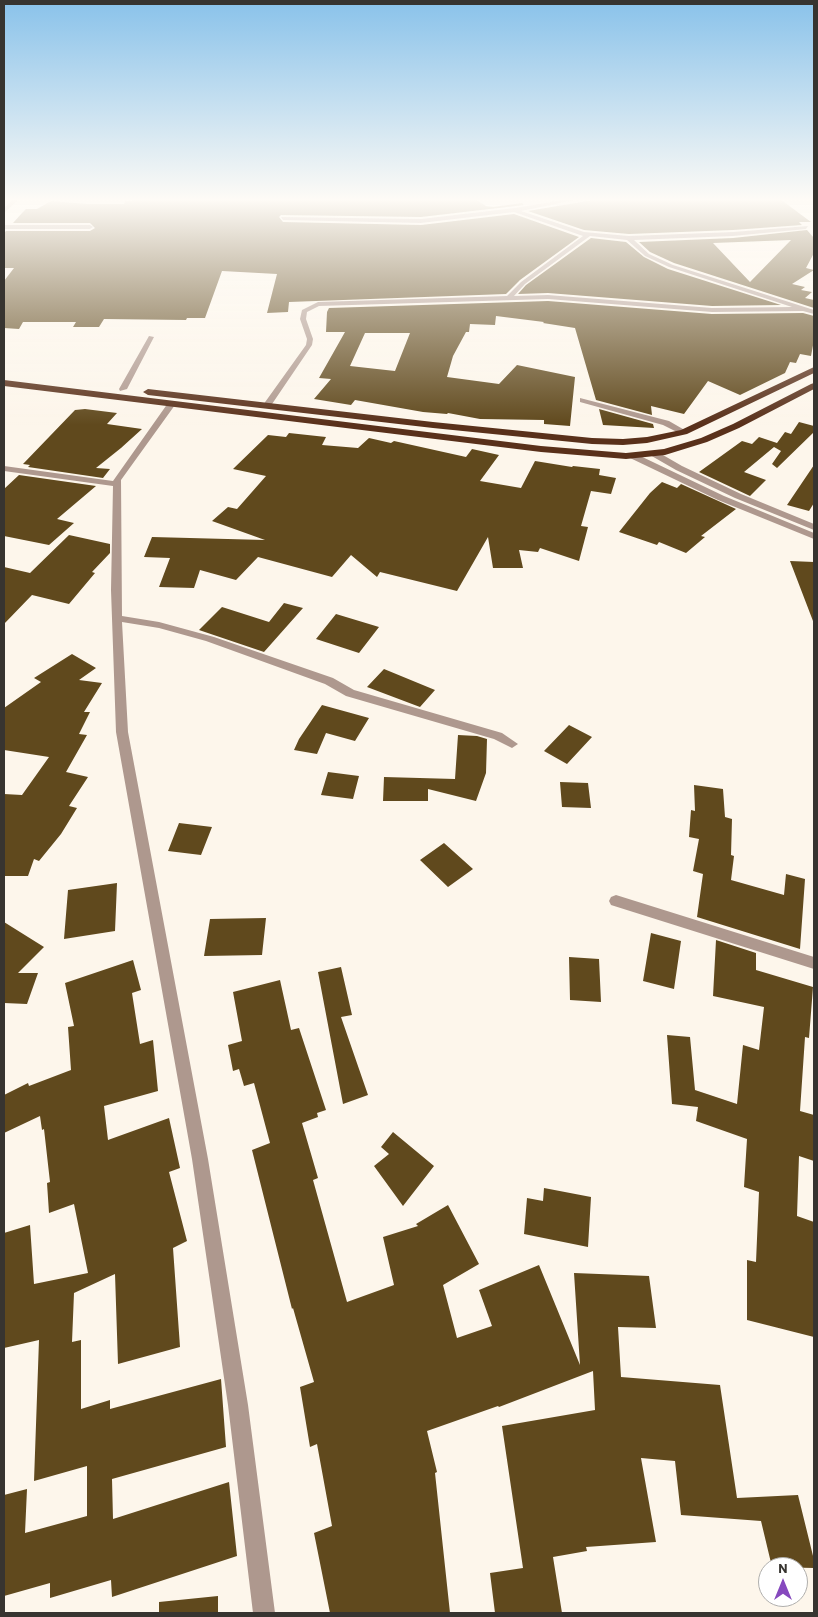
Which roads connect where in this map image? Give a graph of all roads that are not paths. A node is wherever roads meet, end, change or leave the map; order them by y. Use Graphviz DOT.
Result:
graph roads {
  1 [pos="534,274"];
  2 [pos="694,274"];
  3 [pos="510,297"];
  4 [pos="803,309"];
  5 [pos="814,312"];
  6 [pos="151,337"];
  7 [pos="814,370"];
  8 [pos="4,375"];
  9 [pos="4,383"];
  10 [pos="814,386"];
  11 [pos="123,389"];
  12 [pos="582,400"];
  13 [pos="171,405"];
  14 [pos="266,405"];
  15 [pos="433,425"];
  16 [pos="684,432"];
  17 [pos="428,436"];
  18 [pos="653,453"];
  19 [pos="632,455"];
  20 [pos="4,469"];
  21 [pos="117,484"];
  22 [pos="814,527"];
  23 [pos="814,536"];
  24 [pos="117,618"];
  25 [pos="512,744"];
  26 [pos="616,901"];
  27 [pos="814,963"];
  28 [pos="264,1613"];
  1 -- 3 [label="street"];
  2 -- 4 [label="street"];
  3 -- 4 [label="street"];
  3 -- 14 [label="street"];
  4 -- 5 [label="street"];
  6 -- 11 [label="street"];
  7 -- 16 [label="highway"];
  8 -- 11 [label="highway"];
  9 -- 13 [label="highway"];
  10 -- 18 [label="highway"];
  11 -- 14 [label="highway"];
  12 -- 16 [label="street"];
  13 -- 17 [label="highway"];
  13 -- 21 [label="street"];
  14 -- 15 [label="highway"];
  15 -- 16 [label="highway"];
  15 -- 17 [label="highway"];
  17 -- 19 [label="highway"];
  18 -- 19 [label="highway"];
  18 -- 22 [label="street"];
  19 -- 23 [label="street"];
  20 -- 21 [label="street"];
  21 -- 24 [label="street"];
  24 -- 25 [label="street"];
  24 -- 28 [label="street"];
  26 -- 27 [label="street"];
}
